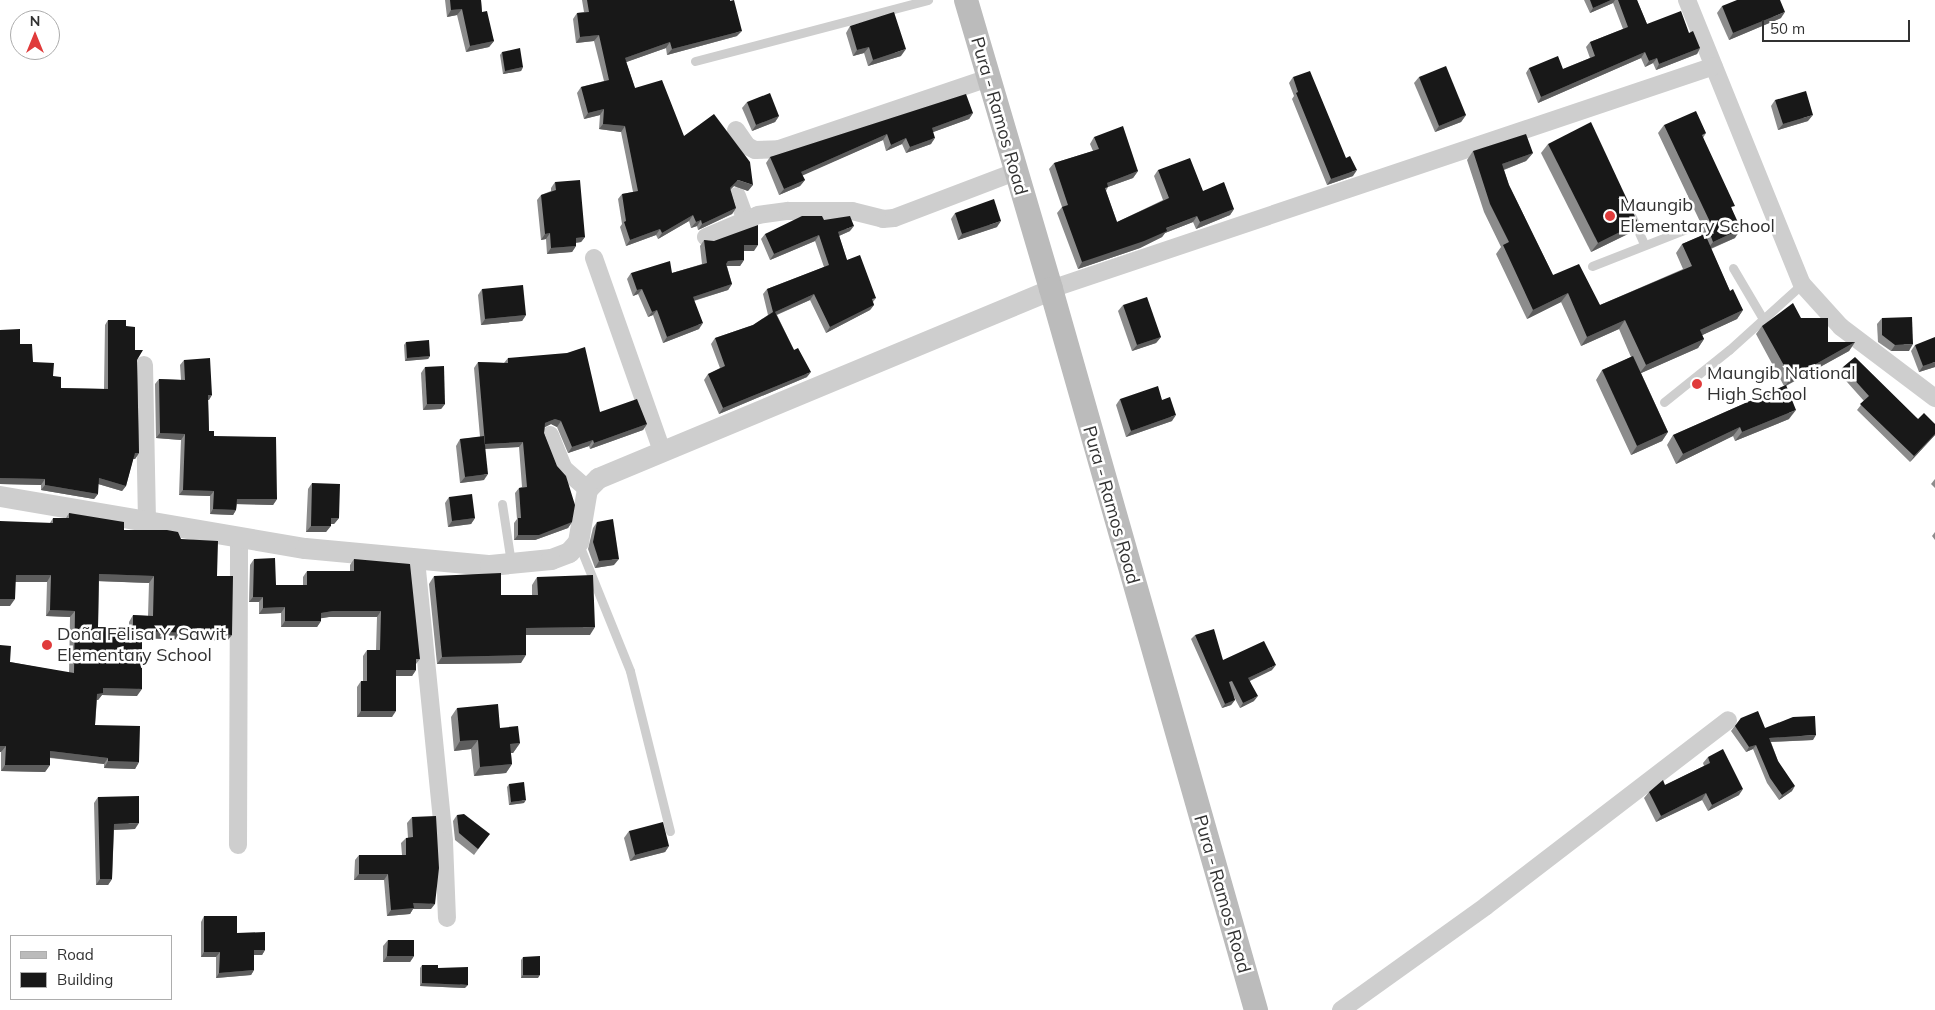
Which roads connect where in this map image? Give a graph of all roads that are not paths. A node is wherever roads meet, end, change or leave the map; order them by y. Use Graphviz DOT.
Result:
graph roads {
  1 [pos="928,0"];
  2 [pos="966,0"];
  3 [pos="1687,0"];
  4 [pos="695,61"];
  5 [pos="1714,66"];
  6 [pos="989,78"];
  7 [pos="736,130"];
  8 [pos="1015,172"];
  9 [pos="737,196"];
  10 [pos="1628,208"];
  11 [pos="746,221"];
  12 [pos="1694,226"];
  13 [pos="706,238"];
  14 [pos="1644,244"];
  15 [pos="594,258"];
  16 [pos="1592,266"];
  17 [pos="1733,268"];
  18 [pos="1802,284"];
  19 [pos="1051,289"];
  20 [pos="1763,319"];
  21 [pos="144,365"];
  22 [pos="1935,398"];
  23 [pos="1664,402"];
  24 [pos="550,435"];
  25 [pos="662,451"];
  26 [pos="587,489"];
  27 [pos="0,496"];
  28 [pos="502,504"];
  29 [pos="147,520"];
  30 [pos="240,537"];
  31 [pos="578,542"];
  32 [pos="416,560"];
  33 [pos="512,564"];
  34 [pos="1728,720"];
  35 [pos="670,831"];
  36 [pos="238,845"];
  37 [pos="446,918"];
  38 [pos="1256,1010"];
  39 [pos="1341,1010"];
  1 -- 4 [label="lane"];
  2 -- 6 [label="main road, Pura - Ramos Road"];
  3 -- 5 [label="street"];
  5 -- 18 [label="street"];
  5 -- 19 [label="street"];
  6 -- 7 [label="street"];
  6 -- 8 [label="main road, Pura - Ramos Road"];
  8 -- 11 [label="street"];
  8 -- 19 [label="main road, Pura - Ramos Road"];
  9 -- 11 [label="street"];
  10 -- 14 [label="lane"];
  11 -- 13 [label="street"];
  12 -- 14 [label="lane"];
  14 -- 16 [label="lane"];
  15 -- 25 [label="street"];
  17 -- 20 [label="lane"];
  18 -- 20 [label="lane"];
  18 -- 22 [label="street"];
  19 -- 25 [label="street"];
  19 -- 38 [label="main road, Pura - Ramos Road"];
  20 -- 23 [label="lane"];
  21 -- 29 [label="street"];
  24 -- 26 [label="street"];
  25 -- 26 [label="street"];
  26 -- 31 [label="street"];
  27 -- 29 [label="street"];
  28 -- 33 [label="lane"];
  29 -- 30 [label="street"];
  30 -- 32 [label="street"];
  30 -- 36 [label="street"];
  31 -- 33 [label="street"];
  31 -- 35 [label="lane"];
  32 -- 33 [label="street"];
  32 -- 37 [label="street"];
  34 -- 39 [label="street"];
}
